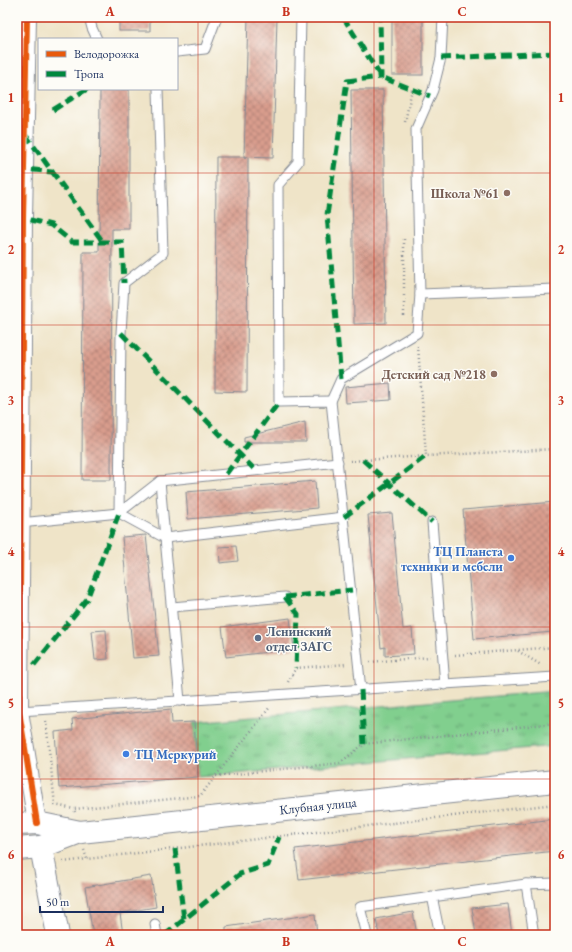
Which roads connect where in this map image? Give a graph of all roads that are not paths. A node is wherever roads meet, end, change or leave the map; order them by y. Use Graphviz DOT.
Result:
graph roads {
  1 [pos="27,17"];
  2 [pos="90,17"];
  3 [pos="218,17"];
  4 [pos="301,17"];
  5 [pos="443,17"];
  6 [pos="97,38"];
  7 [pos="178,52"];
  8 [pos="158,90"];
  9 [pos="555,289"];
  10 [pos="420,294"];
  11 [pos="331,401"];
  12 [pos="19,431"];
  13 [pos="338,462"];
  14 [pos="160,481"];
  15 [pos="119,513"];
  16 [pos="344,517"];
  17 [pos="432,522"];
  18 [pos="20,523"];
  19 [pos="165,538"];
  20 [pos="285,597"];
  21 [pos="172,607"];
  22 [pos="18,649"];
  23 [pos="555,677"];
  24 [pos="445,685"];
  25 [pos="361,690"];
  26 [pos="180,702"];
  27 [pos="19,711"];
  28 [pos="555,781"];
  29 [pos="27,823"];
  30 [pos="80,832"];
  31 [pos="41,847"];
  32 [pos="17,849"];
  33 [pos="555,883"];
  34 [pos="526,884"];
  35 [pos="432,896"];
  36 [pos="155,924"];
  37 [pos="58,935"];
  38 [pos="157,935"];
  39 [pos="367,935"];
  40 [pos="440,935"];
  41 [pos="534,935"];
  1 -- 12 [label="street"];
  2 -- 6 [label="lane"];
  3 -- 7 [label="lane"];
  4 -- 11 [label="lane"];
  5 -- 10 [label="lane"];
  8 -- 15 [label="lane"];
  9 -- 10 [label="lane"];
  10 -- 11 [label="lane"];
  11 -- 13 [label="lane"];
  12 -- 18 [label="street"];
  13 -- 14 [label="lane"];
  13 -- 16 [label="lane"];
  14 -- 15 [label="lane"];
  14 -- 19 [label="lane"];
  15 -- 18 [label="lane"];
  15 -- 19 [label="lane"];
  16 -- 19 [label="lane"];
  16 -- 25 [label="lane"];
  17 -- 24 [label="lane"];
  18 -- 22 [label="street"];
  19 -- 21 [label="lane"];
  20 -- 21 [label="lane"];
  21 -- 26 [label="lane"];
  22 -- 27 [label="street"];
  23 -- 24 [label="lane"];
  24 -- 25 [label="lane"];
  25 -- 26 [label="lane"];
  26 -- 27 [label="lane"];
  27 -- 29 [label="street"];
  28 -- 30 [label="main road, Клубная улица"];
  29 -- 30 [label="main road, Клубная улица"];
  29 -- 31 [label="main road"];
  30 -- 31 [label="main road, Клубная улица"];
  31 -- 32 [label="main road, Клубная улица"];
  31 -- 37 [label="main road"];
  33 -- 34 [label="lane"];
  34 -- 35 [label="lane"];
  34 -- 41 [label="lane"];
  35 -- 39 [label="lane"];
  35 -- 40 [label="lane"];
  36 -- 38 [label="lane"];
}
